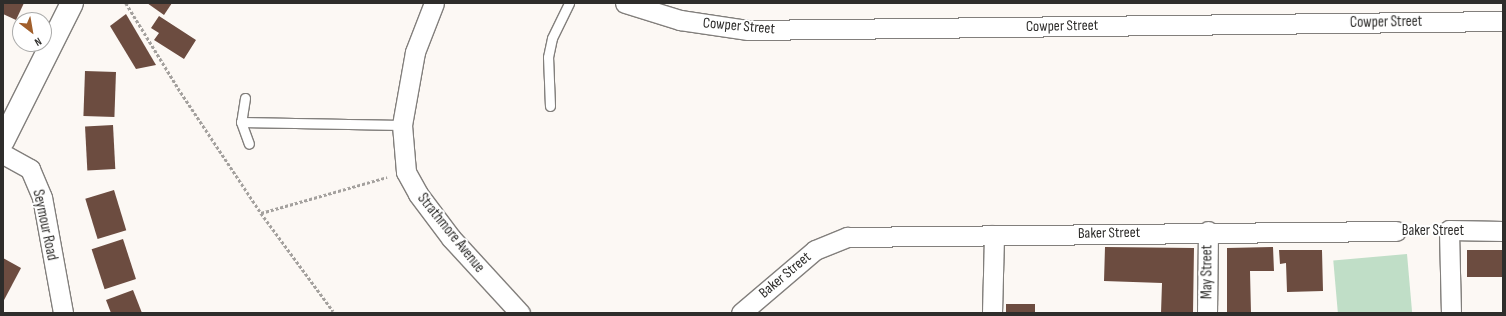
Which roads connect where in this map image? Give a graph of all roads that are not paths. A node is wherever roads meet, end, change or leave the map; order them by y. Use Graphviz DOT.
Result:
graph roads {
  1 [pos="72,3"];
  2 [pos="434,3"];
  3 [pos="569,3"];
  4 [pos="625,3"];
  5 [pos="1503,21"];
  6 [pos="245,98"];
  7 [pos="550,106"];
  8 [pos="241,122"];
  9 [pos="402,125"];
  10 [pos="3,141"];
  11 [pos="249,144"];
  12 [pos="3,154"];
  13 [pos="1208,231"];
  14 [pos="1396,231"];
  15 [pos="1503,231"];
  16 [pos="994,235"];
  17 [pos="63,313"];
  18 [pos="520,313"];
  19 [pos="741,313"];
  20 [pos="992,313"];
  21 [pos="1207,313"];
  22 [pos="1451,313"];
  1 -- 10 [label="street"];
  2 -- 9 [label="street, Strathmore Avenue"];
  3 -- 7 [label="lane"];
  4 -- 5 [label="street, Cowper Street"];
  6 -- 8 [label="lane"];
  8 -- 9 [label="lane"];
  8 -- 11 [label="lane"];
  9 -- 18 [label="street, Strathmore Avenue"];
  12 -- 17 [label="street, Seymour Road"];
  13 -- 14 [label="street, Baker Street"];
  13 -- 16 [label="street, Baker Street"];
  13 -- 21 [label="street, May Street"];
  15 -- 22 [label="street, Baker Street"];
  16 -- 19 [label="street, Baker Street"];
  16 -- 20 [label="street"];
}
